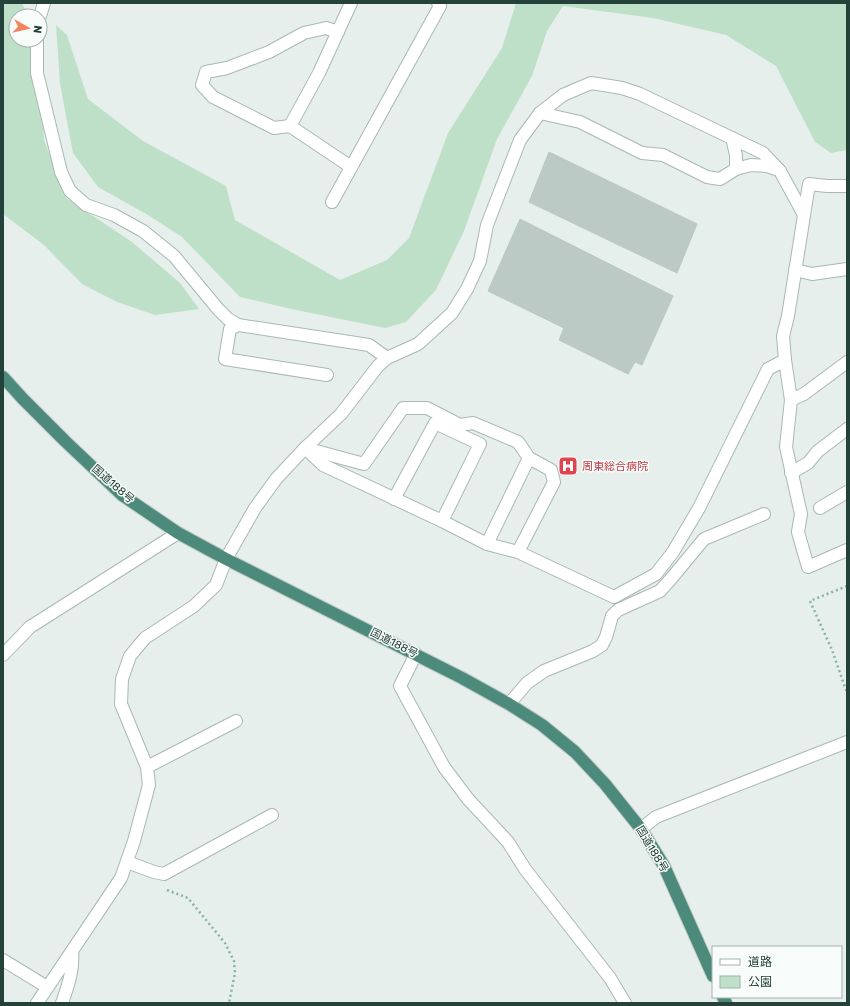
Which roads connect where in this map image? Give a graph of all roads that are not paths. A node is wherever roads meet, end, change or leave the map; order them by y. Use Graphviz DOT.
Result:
graph roads {
  1 [pos="351,3"];
  2 [pos="438,3"];
  3 [pos="338,32"];
  4 [pos="37,48"];
  5 [pos="540,113"];
  6 [pos="290,126"];
  7 [pos="732,138"];
  8 [pos="351,167"];
  9 [pos="736,170"];
  10 [pos="780,171"];
  11 [pos="847,186"];
  12 [pos="332,202"];
  13 [pos="804,215"];
  14 [pos="794,270"];
  15 [pos="847,270"];
  16 [pos="238,325"];
  17 [pos="387,358"];
  18 [pos="785,360"];
  19 [pos="847,362"];
  20 [pos="327,375"];
  21 [pos="3,377"];
  22 [pos="791,400"];
  23 [pos="847,429"];
  24 [pos="305,448"];
  25 [pos="528,458"];
  26 [pos="791,473"];
  27 [pos="847,492"];
  28 [pos="394,499"];
  29 [pos="820,508"];
  30 [pos="764,514"];
  31 [pos="442,521"];
  32 [pos="178,533"];
  33 [pos="487,544"];
  34 [pos="847,550"];
  35 [pos="518,552"];
  36 [pos="226,559"];
  37 [pos="416,654"];
  38 [pos="3,655"];
  39 [pos="510,704"];
  40 [pos="236,720"];
  41 [pos="847,742"];
  42 [pos="147,767"];
  43 [pos="272,815"];
  44 [pos="641,829"];
  45 [pos="127,862"];
  46 [pos="72,952"];
  47 [pos="3,960"];
  48 [pos="712,974"];
  49 [pos="47,987"];
  50 [pos="37,1003"];
  51 [pos="62,1003"];
  52 [pos="625,1003"];
  1 -- 3 [label="street"];
  2 -- 8 [label="street"];
  3 -- 6 [label="street"];
  3 -- 6 [label="street"];
  4 -- 16 [label="street"];
  5 -- 7 [label="street"];
  5 -- 9 [label="street"];
  5 -- 17 [label="street"];
  6 -- 8 [label="street"];
  7 -- 9 [label="street"];
  7 -- 10 [label="street"];
  8 -- 12 [label="street"];
  9 -- 10 [label="street"];
  10 -- 13 [label="street"];
  11 -- 13 [label="street"];
  13 -- 14 [label="street"];
  14 -- 15 [label="street"];
  14 -- 18 [label="street"];
  16 -- 17 [label="street"];
  16 -- 20 [label="street"];
  17 -- 24 [label="street"];
  18 -- 22 [label="street"];
  18 -- 35 [label="street"];
  19 -- 22 [label="street"];
  21 -- 32 [label="highway, 国道188号"];
  22 -- 26 [label="street"];
  23 -- 26 [label="street"];
  24 -- 25 [label="street"];
  24 -- 28 [label="street"];
  24 -- 36 [label="street"];
  25 -- 33 [label="street"];
  25 -- 35 [label="street"];
  26 -- 34 [label="street"];
  27 -- 29 [label="street"];
  28 -- 31 [label="street"];
  28 -- 31 [label="street"];
  30 -- 39 [label="street"];
  31 -- 33 [label="street"];
  32 -- 36 [label="highway, 国道188号"];
  32 -- 38 [label="street"];
  33 -- 35 [label="street"];
  36 -- 37 [label="highway, 国道188号"];
  36 -- 42 [label="street"];
  37 -- 39 [label="highway, 国道188号"];
  37 -- 52 [label="street"];
  39 -- 44 [label="highway, 国道188号"];
  40 -- 42 [label="street"];
  41 -- 44 [label="street"];
  42 -- 45 [label="street"];
  43 -- 45 [label="street"];
  44 -- 48 [label="highway, 国道188号"];
  45 -- 46 [label="street"];
  46 -- 49 [label="street"];
  46 -- 51 [label="street"];
  47 -- 49 [label="street"];
  49 -- 50 [label="street"];
}
